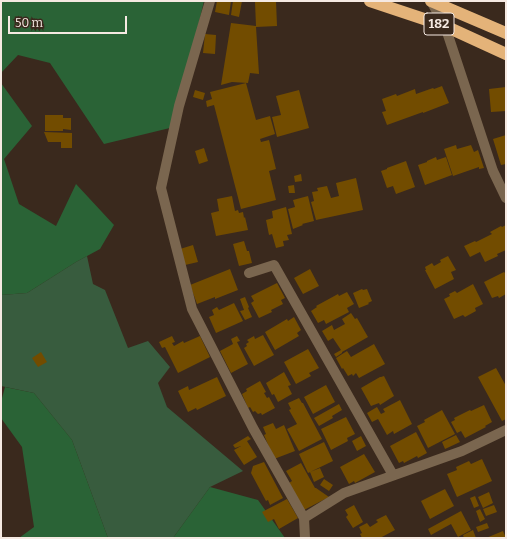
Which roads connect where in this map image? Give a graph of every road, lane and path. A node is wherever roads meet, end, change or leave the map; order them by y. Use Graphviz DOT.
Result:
graph roads {
  1 [pos="210,1"];
  2 [pos="370,1"];
  3 [pos="431,1"];
  4 [pos="445,26"];
  5 [pos="506,33"];
  6 [pos="506,54"];
  7 [pos="506,198"];
  8 [pos="250,273"];
  9 [pos="506,430"];
  10 [pos="393,475"];
  11 [pos="304,518"];
  12 [pos="304,538"];
  1 -- 11 [label="street"];
  2 -- 4 [label="highway, 182"];
  3 -- 4 [label="street"];
  3 -- 5 [label="highway, 182"];
  4 -- 6 [label="highway, 182"];
  4 -- 7 [label="street"];
  8 -- 10 [label="street"];
  9 -- 10 [label="street"];
  10 -- 11 [label="street"];
  11 -- 12 [label="street"];
}
